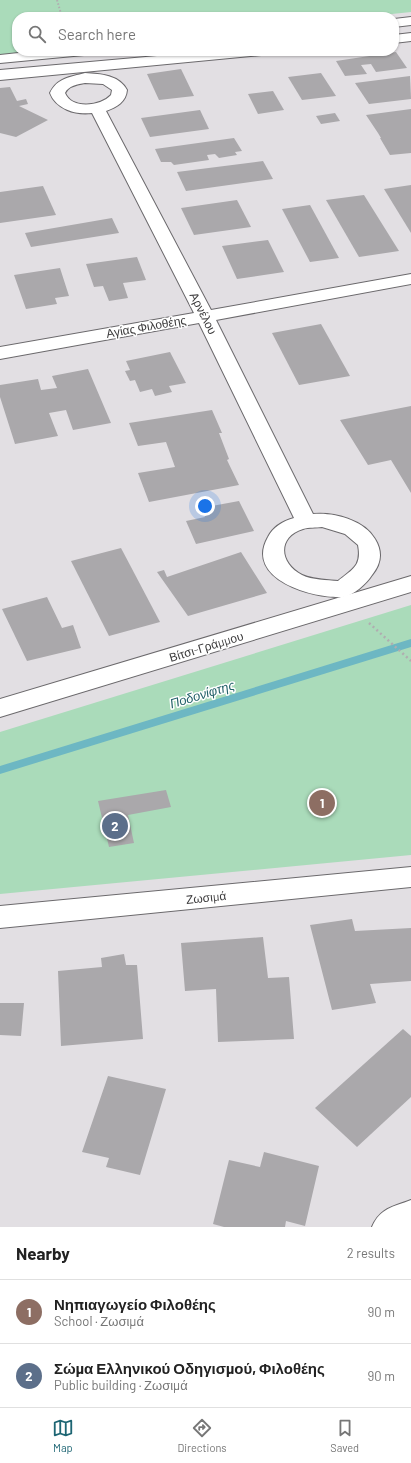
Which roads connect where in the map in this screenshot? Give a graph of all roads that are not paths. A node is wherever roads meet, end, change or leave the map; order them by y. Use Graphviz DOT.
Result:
graph roads {
  1 [pos="411,21"];
  2 [pos="399,22"];
  3 [pos="411,37"];
  4 [pos="399,38"];
  5 [pos="32,56"];
  6 [pos="207,56"];
  7 [pos="0,59"];
  8 [pos="0,75"];
  9 [pos="97,108"];
  10 [pos="411,279"];
  11 [pos="205,316"];
  12 [pos="0,353"];
  13 [pos="306,521"];
  14 [pos="411,584"];
  15 [pos="346,596"];
  16 [pos="0,708"];
  17 [pos="411,877"];
  18 [pos="0,917"];
  19 [pos="411,1214"];
  20 [pos="388,1227"];
  1 -- 2 [label="street"];
  3 -- 4 [label="street"];
  5 -- 7 [label="street"];
  6 -- 8 [label="street"];
  9 -- 11 [label="street, Αρνέλου"];
  10 -- 11 [label="street, Αγίας Φιλοθέης"];
  11 -- 12 [label="street, Αγίας Φιλοθέης"];
  11 -- 13 [label="street, Αρνέλου"];
  13 -- 15 [label="street"];
  13 -- 15 [label="street"];
  14 -- 15 [label="street, Βίτσι-Γράμμου"];
  15 -- 16 [label="street, Βίτσι-Γράμμου"];
  17 -- 18 [label="street, Ζωσιμά"];
  19 -- 20 [label="street"];
}
